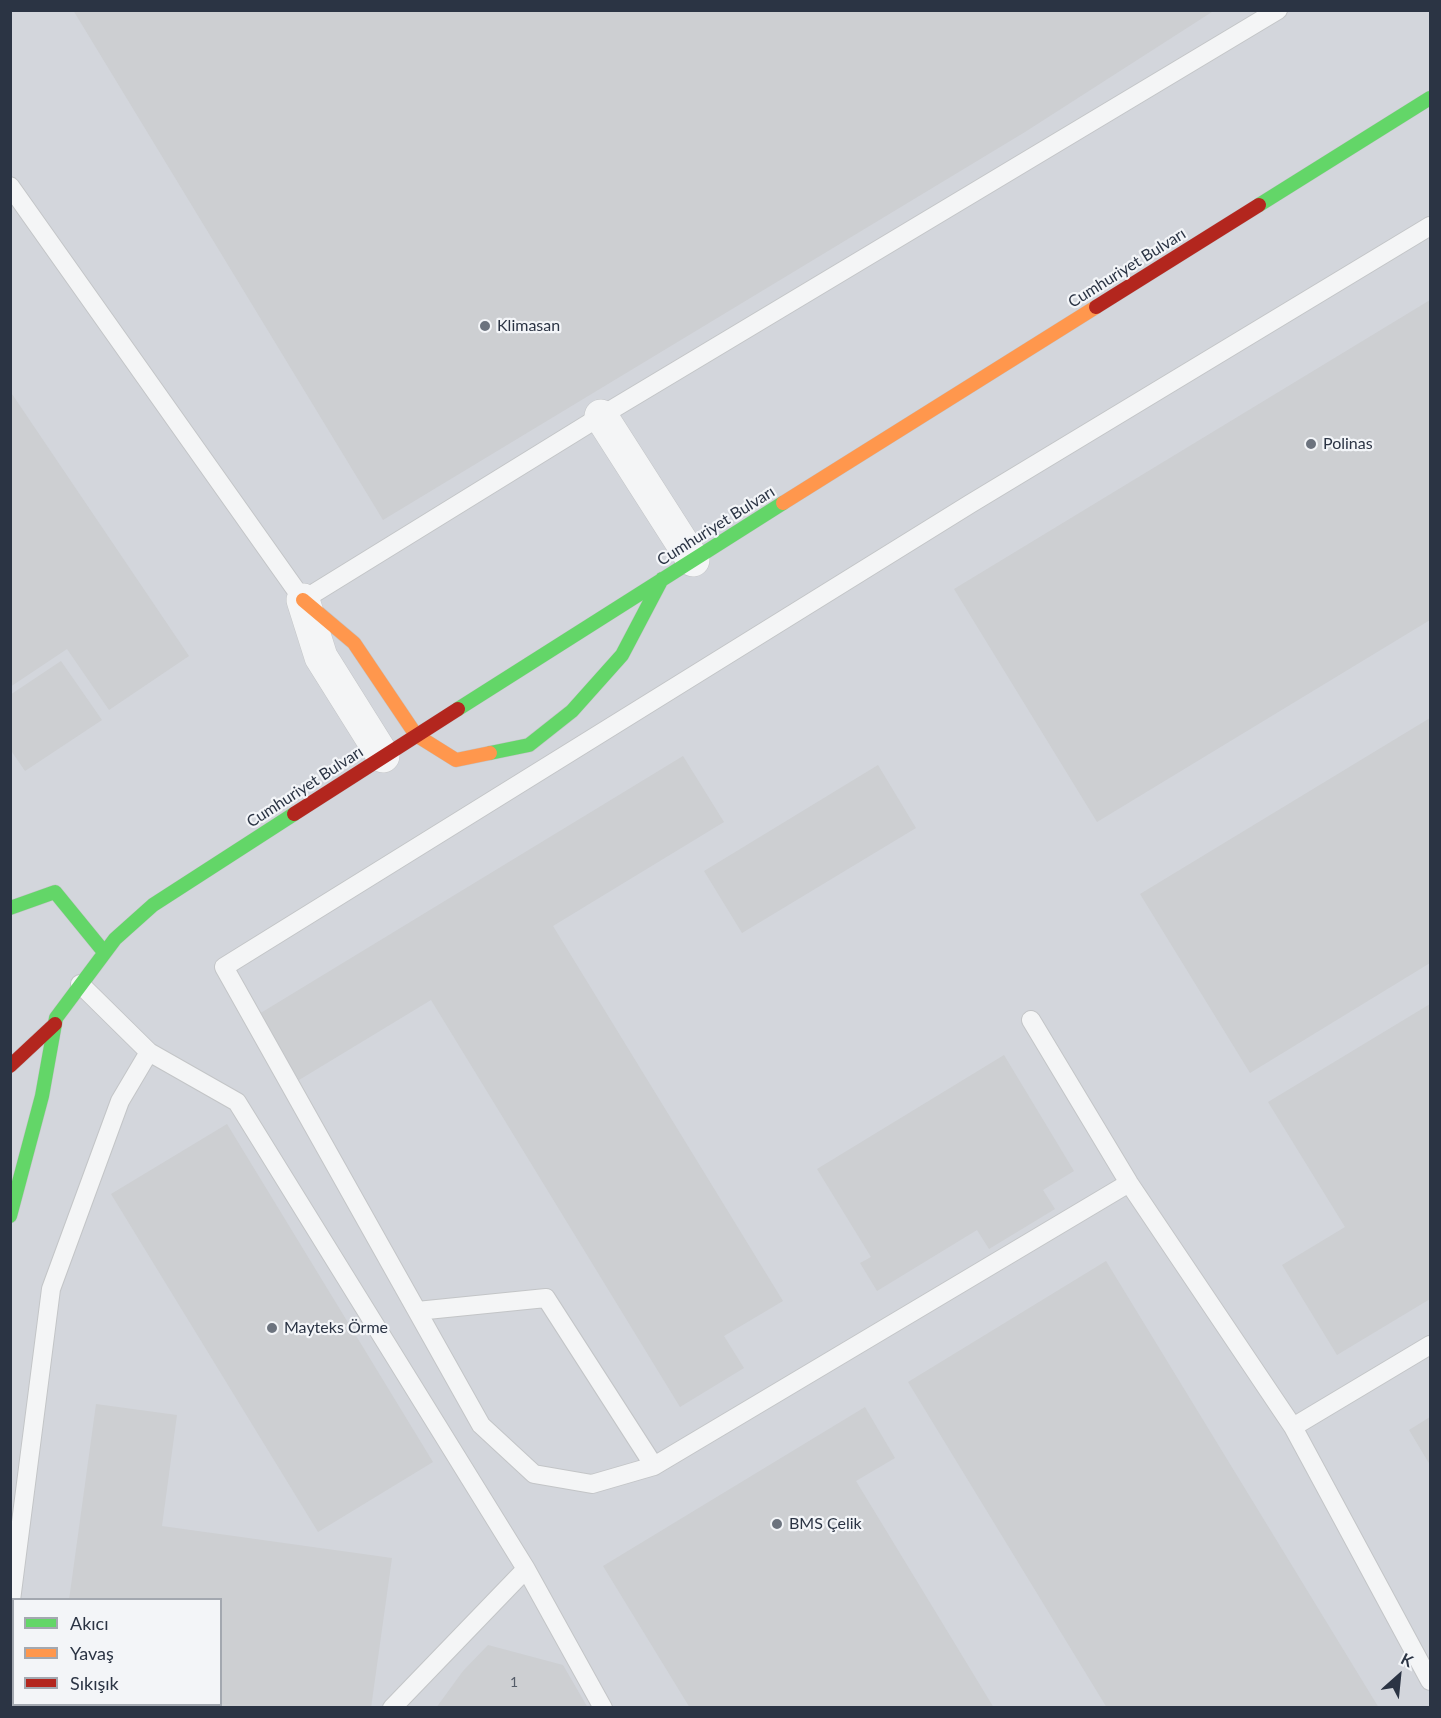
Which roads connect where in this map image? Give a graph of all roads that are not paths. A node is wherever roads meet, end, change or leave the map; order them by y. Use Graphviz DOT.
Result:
graph roads {
  1 [pos="1278,10"];
  2 [pos="1431,98"];
  3 [pos="10,186"];
  4 [pos="1431,226"];
  5 [pos="601,416"];
  6 [pos="693,560"];
  7 [pos="662,579"];
  8 [pos="303,600"];
  9 [pos="416,735"];
  10 [pos="383,756"];
  11 [pos="10,908"];
  12 [pos="104,952"];
  13 [pos="80,984"];
  14 [pos="1031,1020"];
  15 [pos="55,1023"];
  16 [pos="149,1052"];
  17 [pos="10,1066"];
  18 [pos="1129,1183"];
  19 [pos="10,1216"];
  20 [pos="417,1311"];
  21 [pos="1431,1345"];
  22 [pos="1293,1427"];
  23 [pos="654,1466"];
  24 [pos="526,1569"];
  25 [pos="10,1608"];
  26 [pos="1431,1681"];
  27 [pos="393,1707"];
  28 [pos="603,1707"];
  1 -- 5 [label="lane"];
  2 -- 6 [label="street, Cumhuriyet Bulvarı"];
  3 -- 8 [label="lane"];
  4 -- 20 [label="lane"];
  5 -- 6 [label="street"];
  5 -- 8 [label="lane"];
  6 -- 7 [label="street, Cumhuriyet Bulvarı"];
  7 -- 9 [label="street, Cumhuriyet Bulvarı"];
  7 -- 9 [label="street"];
  8 -- 9 [label="street"];
  8 -- 10 [label="street"];
  9 -- 10 [label="street, Cumhuriyet Bulvarı"];
  10 -- 12 [label="street, Cumhuriyet Bulvarı"];
  11 -- 12 [label="street"];
  12 -- 13 [label="street, Cumhuriyet Bulvarı"];
  13 -- 15 [label="street, Cumhuriyet Bulvarı"];
  13 -- 16 [label="lane"];
  14 -- 18 [label="lane"];
  15 -- 17 [label="street, Cumhuriyet Bulvarı"];
  15 -- 19 [label="street, Cumhuriyet Bulvarı"];
  16 -- 24 [label="lane"];
  16 -- 25 [label="lane"];
  18 -- 22 [label="lane"];
  18 -- 23 [label="lane"];
  20 -- 23 [label="lane"];
  20 -- 23 [label="lane"];
  21 -- 22 [label="lane"];
  22 -- 26 [label="lane"];
  24 -- 27 [label="lane"];
  24 -- 28 [label="lane"];
}
